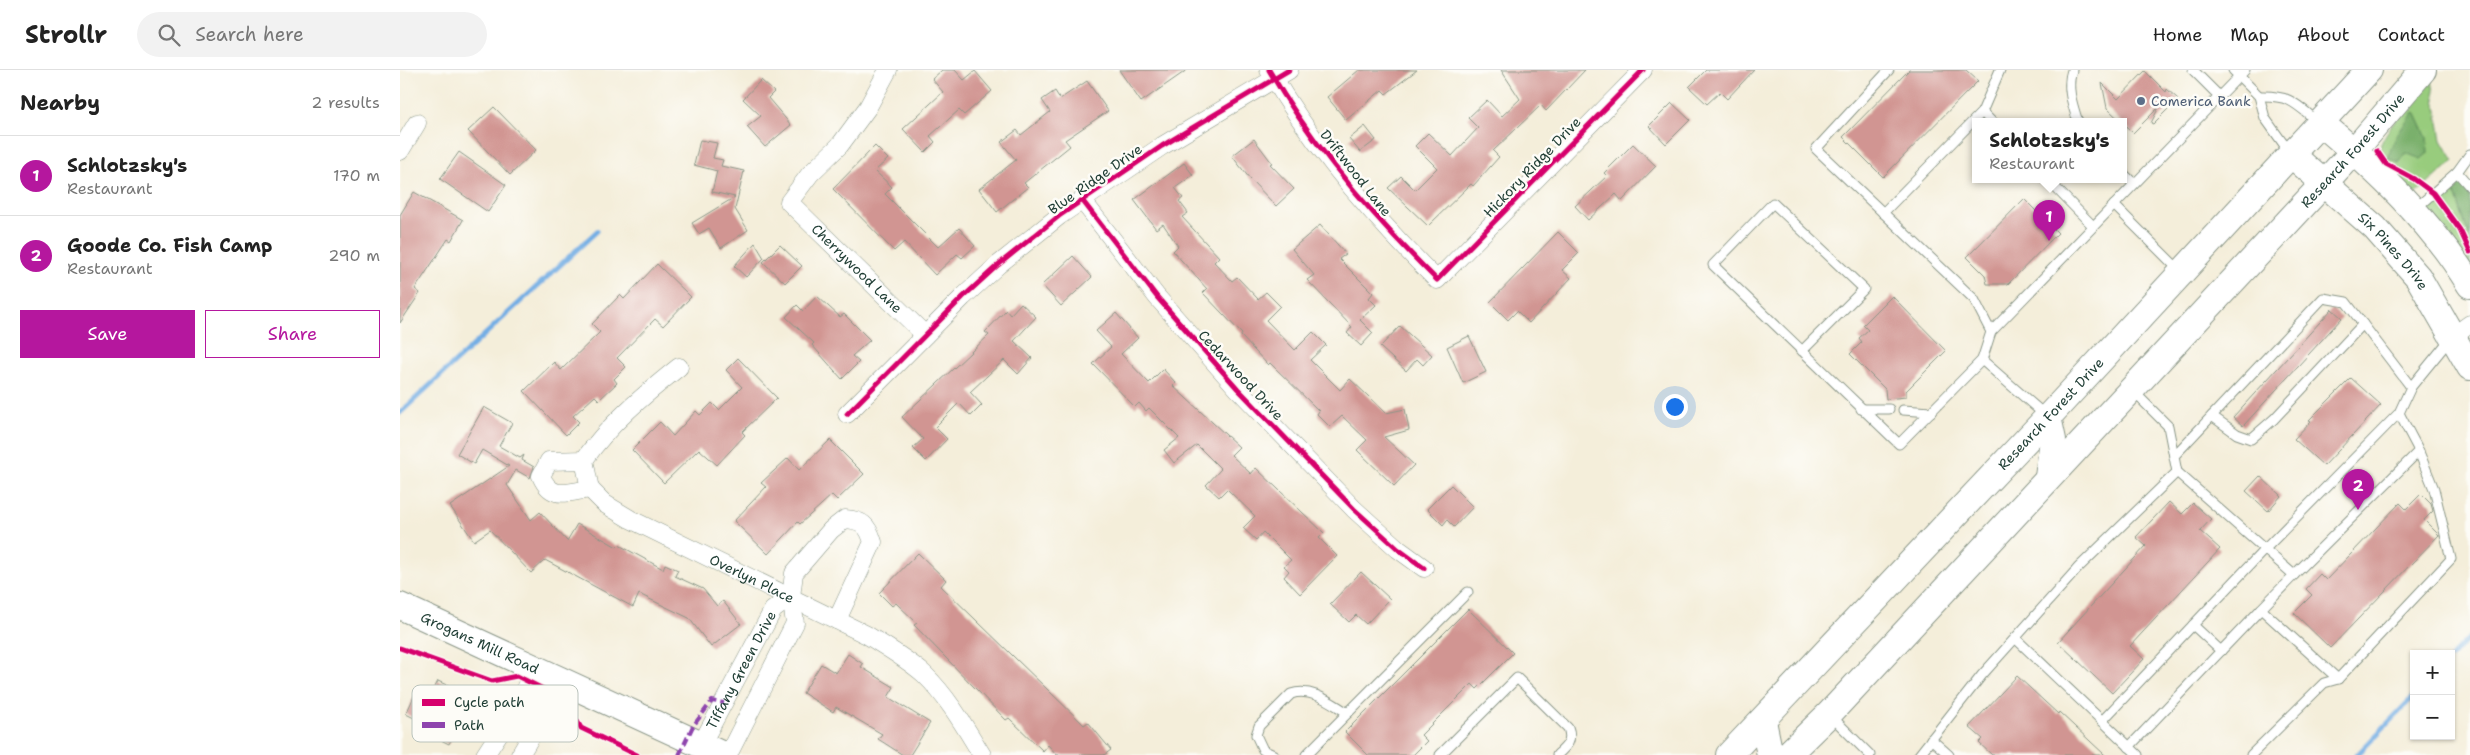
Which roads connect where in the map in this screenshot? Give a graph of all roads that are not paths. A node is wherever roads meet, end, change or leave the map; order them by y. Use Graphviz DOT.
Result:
graph roads {
  1 [pos="888,70"];
  2 [pos="1643,70"];
  3 [pos="1889,70"];
  4 [pos="2000,70"];
  5 [pos="2072,70"];
  6 [pos="2193,70"];
  7 [pos="2368,70"];
  8 [pos="2423,70"];
  9 [pos="2239,72"];
  10 [pos="1278,73"];
  11 [pos="2219,96"];
  12 [pos="2259,96"];
  13 [pos="1982,112"];
  14 [pos="1976,118"];
  15 [pos="1988,118"];
  16 [pos="2077,118"];
  17 [pos="1972,122"];
  18 [pos="417,123"];
  19 [pos="2321,124"];
  20 [pos="400,151"];
  21 [pos="2354,151"];
  22 [pos="2470,154"];
  23 [pos="2292,155"];
  24 [pos="2457,172"];
  25 [pos="2127,177"];
  26 [pos="2324,182"];
  27 [pos="2051,183"];
  28 [pos="2134,184"];
  29 [pos="2470,186"];
  30 [pos="1082,200"];
  31 [pos="2114,205"];
  32 [pos="2414,210"];
  33 [pos="1883,213"];
  34 [pos="2093,226"];
  35 [pos="2182,273"];
  36 [pos="1437,280"];
  37 [pos="2470,285"];
  38 [pos="2363,324"];
  39 [pos="2461,330"];
  40 [pos="1991,332"];
  41 [pos="924,335"];
  42 [pos="1802,351"];
  43 [pos="1982,360"];
  44 [pos="678,367"];
  45 [pos="2470,367"];
  46 [pos="2411,387"];
  47 [pos="2131,389"];
  48 [pos="1861,409"];
  49 [pos="1889,410"];
  50 [pos="1903,410"];
  51 [pos="1931,412"];
  52 [pos="2399,413"];
  53 [pos="846,414"];
  54 [pos="2212,416"];
  55 [pos="2048,417"];
  56 [pos="2419,451"];
  57 [pos="2174,456"];
  58 [pos="584,460"];
  59 [pos="2177,472"];
  60 [pos="2048,477"];
  61 [pos="590,488"];
  62 [pos="2265,549"];
  63 [pos="1424,568"];
  64 [pos="2294,576"];
  65 [pos="1468,592"];
  66 [pos="791,597"];
  67 [pos="400,606"];
  68 [pos="2261,609"];
  69 [pos="837,620"];
  70 [pos="2193,625"];
  71 [pos="2015,638"];
  72 [pos="2221,651"];
  73 [pos="534,667"];
  74 [pos="2338,679"];
  75 [pos="564,680"];
  76 [pos="527,685"];
  77 [pos="561,685"];
  78 [pos="575,685"];
  79 [pos="578,687"];
  80 [pos="1348,712"];
  81 [pos="1829,714"];
  82 [pos="1763,721"];
  83 [pos="2102,721"];
  84 [pos="1932,739"];
  85 [pos="493,742"];
  86 [pos="528,742"];
  87 [pos="2129,747"];
  88 [pos="712,750"];
  89 [pos="485,755"];
  90 [pos="520,755"];
  91 [pos="728,755"];
  92 [pos="982,755"];
  93 [pos="1274,755"];
  94 [pos="1306,755"];
  95 [pos="1440,755"];
  96 [pos="1557,755"];
  97 [pos="1729,755"];
  98 [pos="1770,755"];
  99 [pos="1787,755"];
  100 [pos="1870,755"];
  101 [pos="1919,755"];
  102 [pos="1949,755"];
  103 [pos="2138,755"];
  104 [pos="2251,755"];
  1 -- 41 [label="street, Cherrywood Lane"];
  2 -- 36 [label="street, Hickory Ridge Drive"];
  3 -- 33 [label="lane"];
  4 -- 13 [label="lane"];
  5 -- 16 [label="lane"];
  6 -- 11 [label="lane"];
  7 -- 19 [label="main road, Research Forest Drive"];
  8 -- 21 [label="main road, Research Forest Drive"];
  9 -- 11 [label="lane"];
  9 -- 12 [label="lane"];
  10 -- 30 [label="street, Blue Ridge Drive"];
  10 -- 36 [label="street, Driftwood Lane"];
  11 -- 28 [label="lane"];
  12 -- 19 [label="lane"];
  12 -- 23 [label="lane"];
  13 -- 14 [label="lane"];
  13 -- 15 [label="lane"];
  17 -- 33 [label="lane"];
  18 -- 20 [label="street"];
  19 -- 21 [label="main road"];
  19 -- 23 [label="main road, Research Forest Drive"];
  21 -- 26 [label="main road, Research Forest Drive"];
  21 -- 32 [label="main road"];
  22 -- 24 [label="lane"];
  23 -- 26 [label="main road, Six Pines Drive"];
  23 -- 35 [label="main road, Research Forest Drive"];
  24 -- 29 [label="lane"];
  24 -- 32 [label="lane"];
  25 -- 28 [label="lane"];
  26 -- 39 [label="main road, Six Pines Drive"];
  26 -- 47 [label="main road, Research Forest Drive"];
  27 -- 34 [label="lane"];
  28 -- 31 [label="lane"];
  30 -- 41 [label="street, Blue Ridge Drive"];
  30 -- 63 [label="street, Cedarwood Drive"];
  31 -- 34 [label="lane"];
  31 -- 35 [label="lane"];
  32 -- 37 [label="main road"];
  33 -- 40 [label="lane"];
  34 -- 40 [label="lane"];
  35 -- 55 [label="main road, Research Forest Drive"];
  38 -- 46 [label="lane"];
  38 -- 54 [label="lane"];
  38 -- 54 [label="lane"];
  39 -- 45 [label="main road, Six Pines Drive"];
  39 -- 46 [label="lane"];
  40 -- 43 [label="lane"];
  41 -- 53 [label="street, Blue Ridge Drive"];
  42 -- 42 [label="lane"];
  42 -- 48 [label="lane"];
  43 -- 51 [label="lane"];
  43 -- 55 [label="lane"];
  44 -- 58 [label="street"];
  46 -- 52 [label="lane"];
  47 -- 57 [label="lane"];
  47 -- 60 [label="main road, Research Forest Drive"];
  48 -- 49 [label="lane"];
  48 -- 51 [label="lane"];
  50 -- 51 [label="lane"];
  52 -- 56 [label="lane"];
  52 -- 62 [label="lane"];
  54 -- 57 [label="lane"];
  55 -- 60 [label="main road"];
  55 -- 82 [label="main road, Research Forest Drive"];
  56 -- 64 [label="lane"];
  56 -- 74 [label="lane"];
  57 -- 59 [label="lane"];
  58 -- 61 [label="street"];
  58 -- 61 [label="street"];
  59 -- 62 [label="lane"];
  59 -- 71 [label="lane"];
  60 -- 81 [label="main road, Research Forest Drive"];
  61 -- 66 [label="street, Overlyn Place"];
  62 -- 64 [label="lane"];
  62 -- 70 [label="lane"];
  64 -- 68 [label="lane"];
  65 -- 80 [label="lane"];
  66 -- 69 [label="street, Overlyn Place"];
  66 -- 69 [label="street"];
  66 -- 88 [label="street, Tiffany Green Drive"];
  66 -- 91 [label="street, Tiffany Green Drive"];
  67 -- 73 [label="main road, Grogans Mill Road"];
  68 -- 72 [label="lane"];
  68 -- 74 [label="lane"];
  69 -- 92 [label="street, Overlyn Place"];
  70 -- 72 [label="lane"];
  70 -- 83 [label="lane"];
  71 -- 83 [label="lane"];
  71 -- 84 [label="lane"];
  72 -- 87 [label="lane"];
  73 -- 75 [label="main road, Grogans Mill Road"];
  73 -- 76 [label="street"];
  74 -- 104 [label="lane"];
  75 -- 77 [label="street"];
  75 -- 78 [label="main road, Grogans Mill Road"];
  79 -- 88 [label="main road, Grogans Mill Road"];
  80 -- 93 [label="lane"];
  80 -- 94 [label="lane"];
  81 -- 99 [label="main road, Research Forest Drive"];
  81 -- 100 [label="lane"];
  82 -- 97 [label="main road, Research Forest Drive"];
  82 -- 98 [label="main road"];
  83 -- 87 [label="lane"];
  84 -- 101 [label="lane"];
  84 -- 102 [label="lane"];
  85 -- 89 [label="street"];
  86 -- 90 [label="street"];
  87 -- 103 [label="lane"];
  95 -- 96 [label="lane"];
}
